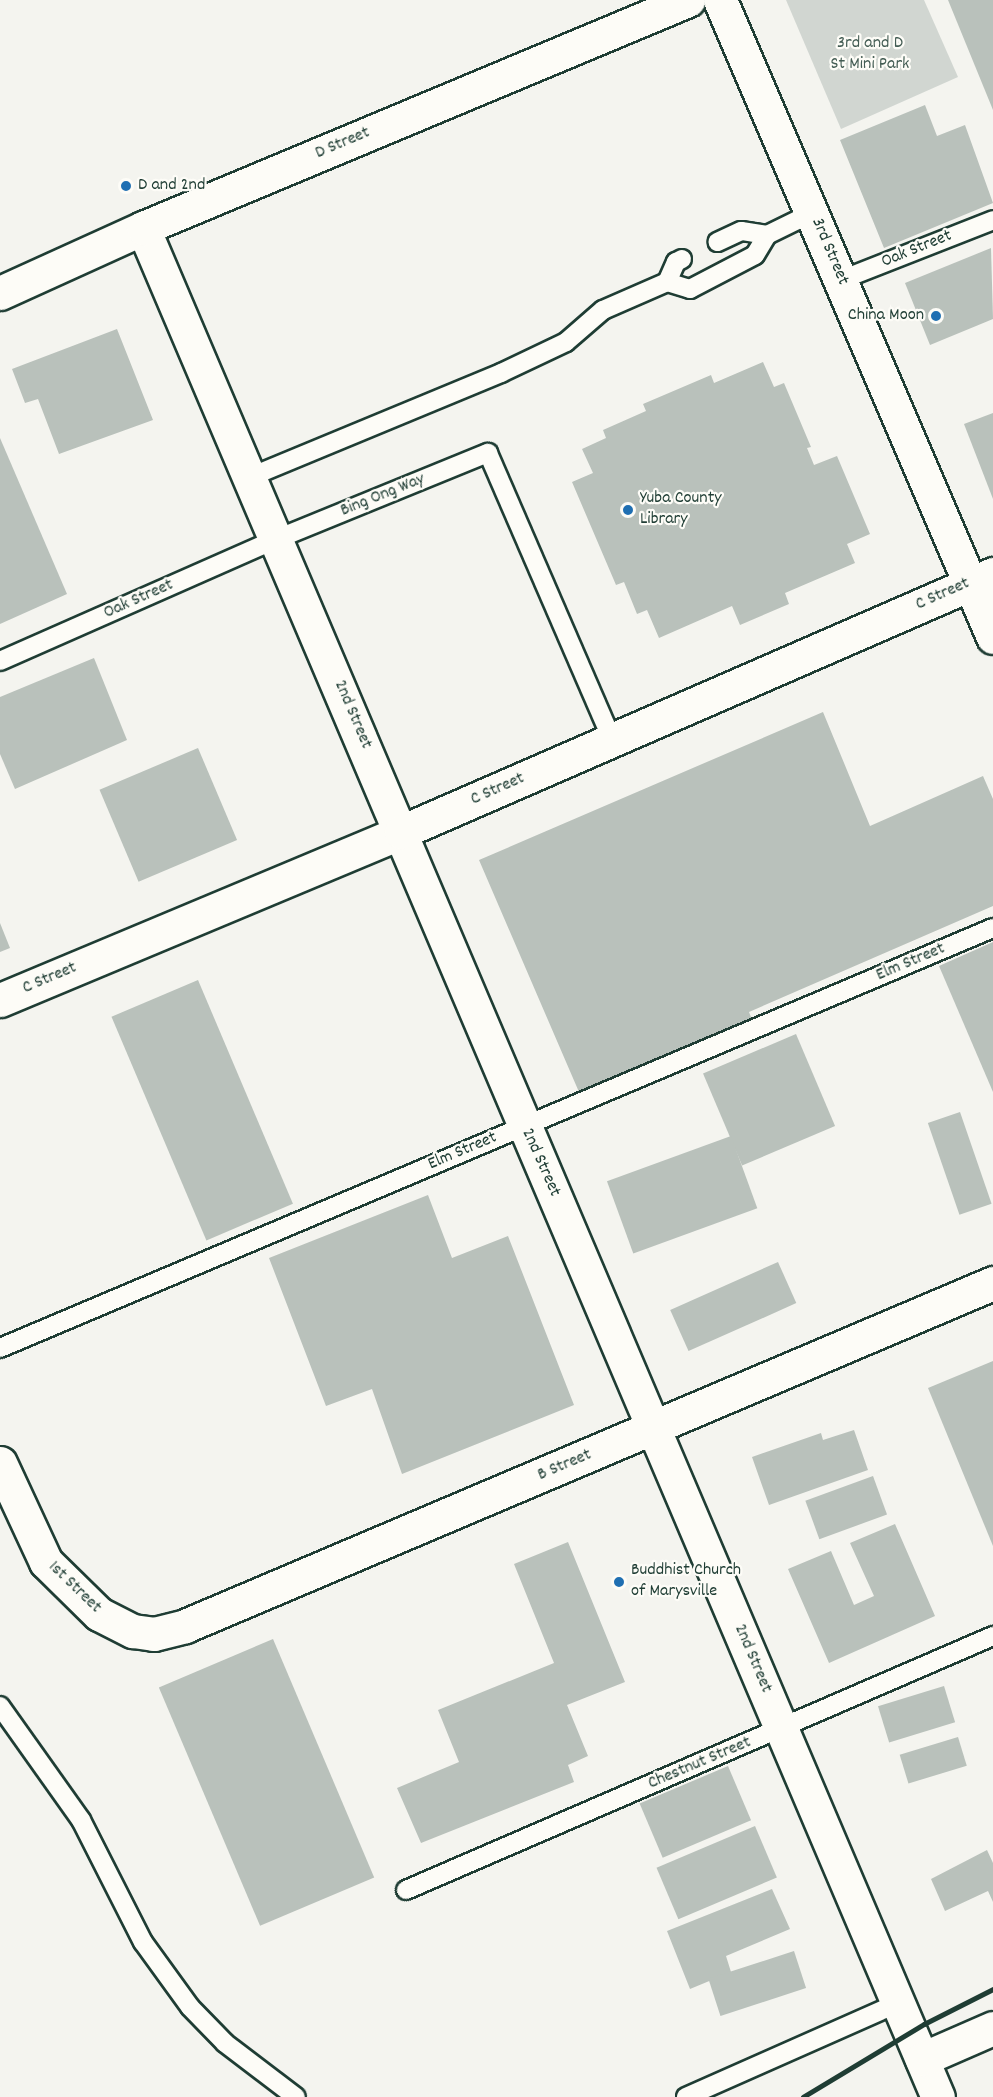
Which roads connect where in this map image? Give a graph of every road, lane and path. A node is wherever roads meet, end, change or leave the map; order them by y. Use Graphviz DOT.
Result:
graph roads {
  1 [pos="688,0"];
  2 [pos="720,0"];
  3 [pos="812,213"];
  4 [pos="993,220"];
  5 [pos="143,228"];
  6 [pos="767,235"];
  7 [pos="717,242"];
  8 [pos="682,259"];
  9 [pos="841,280"];
  10 [pos="667,282"];
  11 [pos="0,293"];
  12 [pos="250,477"];
  13 [pos="278,539"];
  14 [pos="981,578"];
  15 [pos="993,637"];
  16 [pos="0,661"];
  17 [pos="612,740"];
  18 [pos="401,832"];
  19 [pos="993,928"];
  20 [pos="0,1000"];
  21 [pos="524,1126"];
  22 [pos="993,1283"];
  23 [pos="0,1348"];
  24 [pos="655,1428"];
  25 [pos="0,1463"];
  26 [pos="133,1631"];
  27 [pos="993,1636"];
  28 [pos="0,1706"];
  29 [pos="782,1729"];
  30 [pos="406,1890"];
  31 [pos="898,2002"];
  32 [pos="993,2028"];
  33 [pos="922,2059"];
  34 [pos="296,2097"];
  35 [pos="686,2097"];
  36 [pos="938,2097"];
  1 -- 5 [label="street, D Street"];
  2 -- 3 [label="street, 3rd Street"];
  3 -- 6 [label="lane"];
  3 -- 9 [label="street, 3rd Street"];
  4 -- 9 [label="lane, Oak Street"];
  5 -- 11 [label="street, D Street"];
  5 -- 12 [label="street, 2nd Street"];
  6 -- 7 [label="lane"];
  6 -- 10 [label="lane"];
  8 -- 10 [label="lane"];
  9 -- 14 [label="street, 3rd Street"];
  10 -- 12 [label="lane"];
  12 -- 13 [label="street, 2nd Street"];
  13 -- 16 [label="lane, Oak Street"];
  13 -- 17 [label="lane, Bing Ong Way"];
  13 -- 18 [label="street, 2nd Street"];
  14 -- 15 [label="street, 3rd Street"];
  14 -- 17 [label="street, C Street"];
  17 -- 18 [label="street, C Street"];
  18 -- 20 [label="street, C Street"];
  18 -- 21 [label="street, 2nd Street"];
  19 -- 21 [label="lane, Elm Street"];
  21 -- 23 [label="lane, Elm Street"];
  21 -- 24 [label="street, 2nd Street"];
  22 -- 24 [label="street, B Street"];
  24 -- 26 [label="street, B Street"];
  24 -- 29 [label="street, 2nd Street"];
  25 -- 26 [label="street, 1st Street"];
  27 -- 29 [label="lane, Chestnut Street"];
  28 -- 34 [label="lane"];
  29 -- 30 [label="lane, Chestnut Street"];
  29 -- 31 [label="street, 2nd Street"];
  31 -- 33 [label="street, 2nd Street"];
  31 -- 35 [label="lane"];
  32 -- 33 [label="street"];
  33 -- 36 [label="street, 2nd Street"];
}
